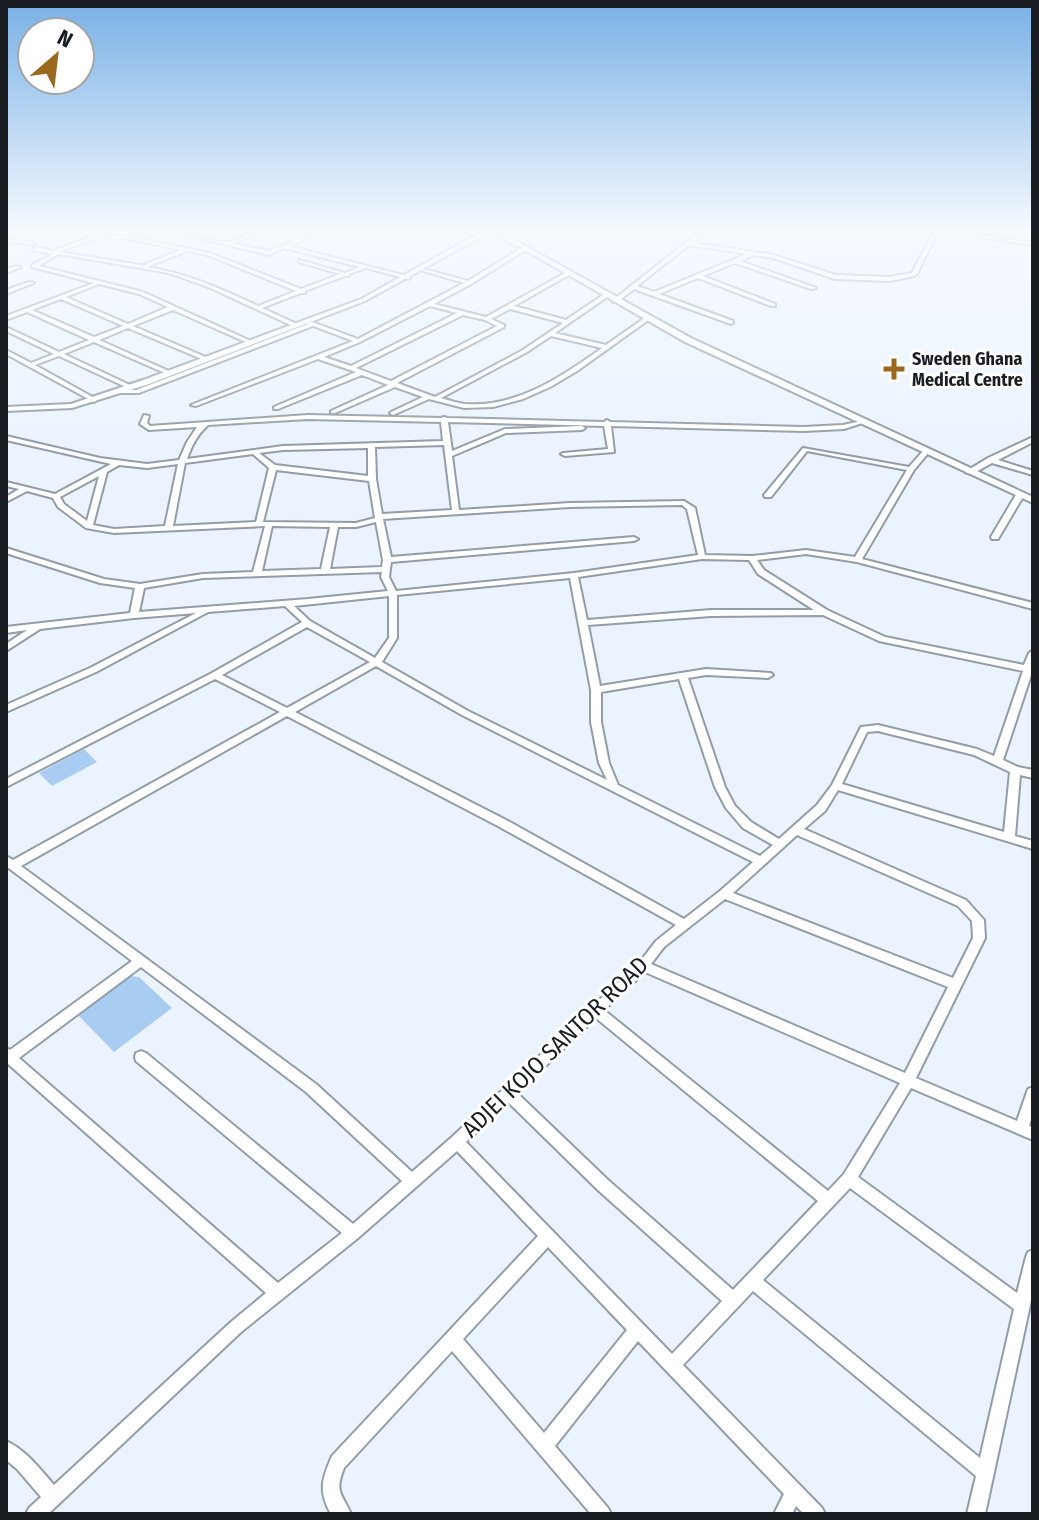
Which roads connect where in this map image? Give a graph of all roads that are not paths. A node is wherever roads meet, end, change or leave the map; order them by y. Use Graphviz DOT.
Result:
graph roads {
  1 [pos="48,302"];
  2 [pos="73,302"];
  3 [pos="159,302"];
  4 [pos="243,302"];
  5 [pos="274,302"];
  6 [pos="359,302"];
  7 [pos="433,302"];
  8 [pos="519,302"];
  9 [pos="596,302"];
  10 [pos="617,302"];
  11 [pos="677,302"];
  12 [pos="765,302"];
  13 [pos="429,304"];
  14 [pos="773,305"];
  15 [pos="510,307"];
  16 [pos="172,308"];
  17 [pos="257,308"];
  18 [pos="27,310"];
  19 [pos="462,313"];
  20 [pos="6,318"];
  21 [pos="648,318"];
  22 [pos="487,319"];
  23 [pos="567,322"];
  24 [pos="731,322"];
  25 [pos="310,323"];
  26 [pos="131,325"];
  27 [pos="295,325"];
  28 [pos="6,329"];
  29 [pos="551,334"];
  30 [pos="95,340"];
  31 [pos="358,341"];
  32 [pos="250,342"];
  33 [pos="606,347"];
  34 [pos="6,352"];
  35 [pos="61,353"];
  36 [pos="319,357"];
  37 [pos="206,359"];
  38 [pos="31,365"];
  39 [pos="350,369"];
  40 [pos="169,373"];
  41 [pos="360,373"];
  42 [pos="392,384"];
  43 [pos="130,387"];
  44 [pos="121,391"];
  45 [pos="426,398"];
  46 [pos="435,399"];
  47 [pos="94,400"];
  48 [pos="194,405"];
  49 [pos="276,408"];
  50 [pos="6,409"];
  51 [pos="333,412"];
  52 [pos="393,413"];
  53 [pos="146,416"];
  54 [pos="444,419"];
  55 [pos="860,422"];
  56 [pos="606,424"];
  57 [pos="202,425"];
  58 [pos="6,438"];
  59 [pos="1033,439"];
  60 [pos="448,443"];
  61 [pos="371,446"];
  62 [pos="925,452"];
  63 [pos="256,454"];
  64 [pos="450,454"];
  65 [pos="565,454"];
  66 [pos="991,460"];
  67 [pos="181,461"];
  68 [pos="116,464"];
  69 [pos="273,467"];
  70 [pos="911,469"];
  71 [pos="104,470"];
  72 [pos="969,472"];
  73 [pos="1033,473"];
  74 [pos="372,479"];
  75 [pos="6,484"];
  76 [pos="25,489"];
  77 [pos="768,495"];
  78 [pos="1020,495"];
  79 [pos="56,496"];
  80 [pos="6,500"];
  81 [pos="1033,500"];
  82 [pos="456,512"];
  83 [pos="378,518"];
  84 [pos="264,524"];
  85 [pos="89,526"];
  86 [pos="334,526"];
  87 [pos="169,527"];
  88 [pos="995,537"];
  89 [pos="634,539"];
  90 [pos="6,550"];
  91 [pos="702,557"];
  92 [pos="752,558"];
  93 [pos="857,560"];
  94 [pos="386,565"];
  95 [pos="325,571"];
  96 [pos="257,573"];
  97 [pos="574,575"];
  98 [pos="140,586"];
  99 [pos="393,594"];
  100 [pos="288,604"];
  101 [pos="1033,606"];
  102 [pos="209,610"];
  103 [pos="824,612"];
  104 [pos="134,615"];
  105 [pos="307,623"];
  106 [pos="582,623"];
  107 [pos="38,627"];
  108 [pos="6,630"];
  109 [pos="6,648"];
  110 [pos="1033,653"];
  111 [pos="377,662"];
  112 [pos="1028,669"];
  113 [pos="215,675"];
  114 [pos="768,675"];
  115 [pos="683,676"];
  116 [pos="596,690"];
  117 [pos="6,709"];
  118 [pos="288,712"];
  119 [pos="998,760"];
  120 [pos="1015,770"];
  121 [pos="1033,774"];
  122 [pos="6,783"];
  123 [pos="614,785"];
  124 [pos="836,786"];
  125 [pos="795,830"];
  126 [pos="1009,838"];
  127 [pos="780,844"];
  128 [pos="1033,845"];
  129 [pos="761,861"];
  130 [pos="9,862"];
  131 [pos="724,894"];
  132 [pos="683,924"];
  133 [pos="139,962"];
  134 [pos="643,966"];
  135 [pos="956,985"];
  136 [pos="595,1010"];
  137 [pos="8,1056"];
  138 [pos="141,1057"];
  139 [pos="909,1079"];
  140 [pos="508,1093"];
  141 [pos="1033,1093"];
  142 [pos="1027,1132"];
  143 [pos="457,1142"];
  144 [pos="849,1179"];
  145 [pos="412,1181"];
  146 [pos="829,1201"];
  147 [pos="353,1233"];
  148 [pos="547,1237"];
  149 [pos="1033,1257"];
  150 [pos="754,1282"];
  151 [pos="277,1292"];
  152 [pos="732,1300"];
  153 [pos="1022,1306"];
  154 [pos="637,1330"];
  155 [pos="452,1339"];
  156 [pos="672,1365"];
  157 [pos="544,1446"];
  158 [pos="6,1449"];
  159 [pos="985,1473"];
  160 [pos="794,1492"];
  161 [pos="53,1497"];
  162 [pos="35,1514"];
  163 [pos="342,1514"];
  164 [pos="602,1514"];
  165 [pos="783,1514"];
  166 [pos="816,1514"];
  167 [pos="976,1514"];
  1 -- 18 [label="street"];
  2 -- 26 [label="street"];
  3 -- 16 [label="street"];
  4 -- 17 [label="street"];
  5 -- 17 [label="street"];
  6 -- 25 [label="street"];
  7 -- 13 [label="street"];
  8 -- 15 [label="street"];
  9 -- 23 [label="street"];
  10 -- 21 [label="street"];
  11 -- 24 [label="street"];
  12 -- 14 [label="street"];
  13 -- 19 [label="street"];
  13 -- 31 [label="street"];
  15 -- 22 [label="street"];
  15 -- 23 [label="street"];
  16 -- 26 [label="street"];
  16 -- 32 [label="street"];
  17 -- 27 [label="street"];
  18 -- 20 [label="street"];
  18 -- 30 [label="street"];
  19 -- 22 [label="street"];
  19 -- 39 [label="street"];
  21 -- 33 [label="street"];
  21 -- 55 [label="street"];
  22 -- 42 [label="street"];
  23 -- 29 [label="street"];
  25 -- 27 [label="street"];
  25 -- 31 [label="street"];
  25 -- 44 [label="street"];
  26 -- 30 [label="street"];
  26 -- 37 [label="street"];
  27 -- 32 [label="street"];
  28 -- 35 [label="street"];
  29 -- 33 [label="street"];
  29 -- 46 [label="street"];
  30 -- 35 [label="street"];
  30 -- 40 [label="street"];
  31 -- 36 [label="street"];
  32 -- 37 [label="street"];
  33 -- 46 [label="street"];
  34 -- 38 [label="street"];
  35 -- 38 [label="street"];
  35 -- 43 [label="street"];
  36 -- 39 [label="street"];
  36 -- 48 [label="street"];
  37 -- 40 [label="street"];
  38 -- 47 [label="street"];
  39 -- 41 [label="street"];
  40 -- 43 [label="street"];
  41 -- 42 [label="street"];
  41 -- 49 [label="street"];
  42 -- 45 [label="street"];
  42 -- 51 [label="street"];
  43 -- 44 [label="street"];
  44 -- 47 [label="street"];
  45 -- 46 [label="street"];
  45 -- 52 [label="street"];
  47 -- 50 [label="street"];
  53 -- 57 [label="street"];
  54 -- 56 [label="street"];
  54 -- 57 [label="street"];
  54 -- 60 [label="street"];
  55 -- 56 [label="street"];
  55 -- 62 [label="street"];
  56 -- 64 [label="street"];
  56 -- 65 [label="street"];
  57 -- 67 [label="street"];
  58 -- 68 [label="street"];
  59 -- 66 [label="street"];
  60 -- 61 [label="street"];
  60 -- 64 [label="street"];
  61 -- 63 [label="street"];
  61 -- 74 [label="street"];
  62 -- 70 [label="street"];
  62 -- 72 [label="street"];
  63 -- 67 [label="street"];
  63 -- 69 [label="street"];
  64 -- 82 [label="street"];
  66 -- 72 [label="street"];
  66 -- 73 [label="street"];
  67 -- 68 [label="street"];
  67 -- 87 [label="street"];
  68 -- 71 [label="street"];
  69 -- 74 [label="street"];
  69 -- 84 [label="street"];
  70 -- 77 [label="street"];
  70 -- 93 [label="street"];
  71 -- 79 [label="street"];
  71 -- 85 [label="street"];
  72 -- 78 [label="street"];
  74 -- 83 [label="street"];
  75 -- 76 [label="street"];
  76 -- 79 [label="street"];
  76 -- 80 [label="street"];
  78 -- 81 [label="street"];
  78 -- 88 [label="street"];
  79 -- 85 [label="street"];
  82 -- 83 [label="street"];
  82 -- 91 [label="street"];
  83 -- 86 [label="street"];
  83 -- 94 [label="street"];
  84 -- 86 [label="street"];
  84 -- 87 [label="street"];
  84 -- 96 [label="street"];
  85 -- 87 [label="street"];
  86 -- 95 [label="street"];
  89 -- 94 [label="street"];
  90 -- 98 [label="street"];
  91 -- 92 [label="street"];
  91 -- 97 [label="street"];
  92 -- 93 [label="street"];
  92 -- 103 [label="street"];
  93 -- 101 [label="street"];
  94 -- 95 [label="street"];
  94 -- 99 [label="street"];
  95 -- 96 [label="street"];
  96 -- 98 [label="street"];
  97 -- 99 [label="street"];
  97 -- 106 [label="street"];
  98 -- 104 [label="street"];
  99 -- 100 [label="street"];
  99 -- 111 [label="street"];
  100 -- 102 [label="street"];
  100 -- 105 [label="street"];
  102 -- 104 [label="street"];
  102 -- 117 [label="street"];
  103 -- 106 [label="street"];
  103 -- 112 [label="street"];
  104 -- 107 [label="street"];
  105 -- 111 [label="street"];
  105 -- 113 [label="street"];
  106 -- 116 [label="street"];
  107 -- 108 [label="street"];
  107 -- 109 [label="street"];
  110 -- 112 [label="street"];
  111 -- 118 [label="street"];
  111 -- 123 [label="street"];
  112 -- 119 [label="street"];
  113 -- 118 [label="street"];
  113 -- 122 [label="street"];
  114 -- 115 [label="street"];
  115 -- 116 [label="street"];
  115 -- 127 [label="street"];
  116 -- 123 [label="street"];
  118 -- 130 [label="street"];
  118 -- 132 [label="street"];
  119 -- 120 [label="street"];
  119 -- 124 [label="street, ADJEI KOJO SANTOR ROAD"];
  120 -- 121 [label="street"];
  120 -- 126 [label="street"];
  123 -- 129 [label="street"];
  124 -- 125 [label="street, ADJEI KOJO SANTOR ROAD"];
  124 -- 126 [label="street"];
  125 -- 127 [label="street, ADJEI KOJO SANTOR ROAD"];
  125 -- 135 [label="street"];
  126 -- 128 [label="street"];
  127 -- 129 [label="street, ADJEI KOJO SANTOR ROAD"];
  129 -- 131 [label="street, ADJEI KOJO SANTOR ROAD"];
  130 -- 133 [label="street"];
  131 -- 132 [label="street, ADJEI KOJO SANTOR ROAD"];
  131 -- 135 [label="street"];
  132 -- 134 [label="street, ADJEI KOJO SANTOR ROAD"];
  133 -- 137 [label="street"];
  133 -- 145 [label="street"];
  134 -- 136 [label="street, ADJEI KOJO SANTOR ROAD"];
  134 -- 139 [label="street"];
  135 -- 139 [label="street"];
  136 -- 140 [label="street, ADJEI KOJO SANTOR ROAD"];
  136 -- 146 [label="street"];
  137 -- 151 [label="street"];
  138 -- 147 [label="street"];
  139 -- 142 [label="street"];
  139 -- 144 [label="street"];
  140 -- 143 [label="street, ADJEI KOJO SANTOR ROAD"];
  140 -- 152 [label="street"];
  141 -- 142 [label="street"];
  143 -- 145 [label="street, ADJEI KOJO SANTOR ROAD"];
  143 -- 148 [label="street"];
  144 -- 146 [label="street"];
  144 -- 153 [label="street"];
  145 -- 147 [label="street, ADJEI KOJO SANTOR ROAD"];
  146 -- 150 [label="street"];
  147 -- 151 [label="street, ADJEI KOJO SANTOR ROAD"];
  148 -- 154 [label="street"];
  148 -- 155 [label="street"];
  149 -- 153 [label="street"];
  150 -- 152 [label="street"];
  150 -- 159 [label="street"];
  151 -- 161 [label="street, ADJEI KOJO SANTOR ROAD"];
  152 -- 156 [label="street"];
  153 -- 159 [label="street"];
  154 -- 156 [label="street"];
  154 -- 157 [label="street"];
  155 -- 157 [label="street"];
  155 -- 163 [label="street"];
  156 -- 160 [label="street"];
  157 -- 164 [label="street"];
  158 -- 161 [label="street"];
  159 -- 167 [label="street"];
  160 -- 165 [label="street"];
  160 -- 166 [label="street"];
  161 -- 162 [label="street, ADJEI KOJO SANTOR ROAD"];
}
